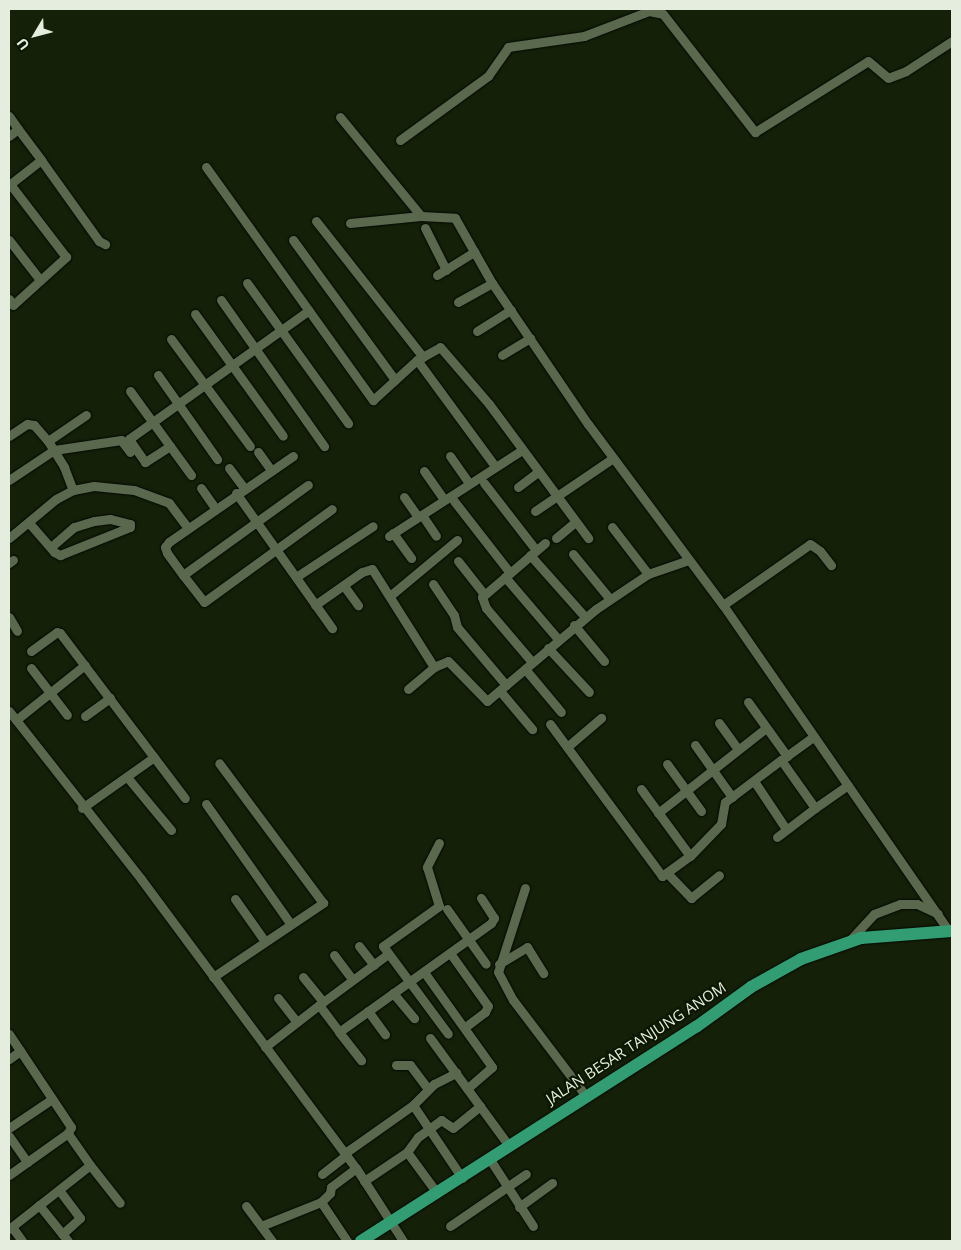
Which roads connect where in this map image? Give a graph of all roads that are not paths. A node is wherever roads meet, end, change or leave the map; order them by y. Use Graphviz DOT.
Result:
graph roads {
  1 [pos="952,41"];
  2 [pos="9,116"];
  3 [pos="340,117"];
  4 [pos="18,129"];
  5 [pos="9,136"];
  6 [pos="400,140"];
  7 [pos="41,160"];
  8 [pos="206,167"];
  9 [pos="9,184"];
  10 [pos="421,216"];
  11 [pos="316,221"];
  12 [pos="350,223"];
  13 [pos="425,228"];
  14 [pos="9,240"];
  15 [pos="293,240"];
  16 [pos="105,244"];
  17 [pos="474,252"];
  18 [pos="446,270"];
  19 [pos="437,276"];
  20 [pos="40,280"];
  21 [pos="247,283"];
  22 [pos="492,283"];
  23 [pos="221,300"];
  24 [pos="458,302"];
  25 [pos="10,305"];
  26 [pos="308,310"];
  27 [pos="511,310"];
  28 [pos="195,314"];
  29 [pos="281,330"];
  30 [pos="477,331"];
  31 [pos="171,338"];
  32 [pos="530,338"];
  33 [pos="255,348"];
  34 [pos="502,355"];
  35 [pos="420,359"];
  36 [pos="232,365"];
  37 [pos="158,376"];
  38 [pos="395,380"];
  39 [pos="205,384"];
  40 [pos="130,391"];
  41 [pos="178,404"];
  42 [pos="86,415"];
  43 [pos="153,422"];
  44 [pos="348,423"];
  45 [pos="9,436"];
  46 [pos="283,436"];
  47 [pos="48,440"];
  48 [pos="170,446"];
  49 [pos="250,446"];
  50 [pos="324,446"];
  51 [pos="54,450"];
  52 [pos="522,450"];
  53 [pos="130,452"];
  54 [pos="258,452"];
  55 [pos="293,456"];
  56 [pos="450,456"];
  57 [pos="613,458"];
  58 [pos="218,459"];
  59 [pos="495,466"];
  60 [pos="229,468"];
  61 [pos="271,470"];
  62 [pos="424,472"];
  63 [pos="538,472"];
  64 [pos="191,475"];
  65 [pos="9,480"];
  66 [pos="469,483"];
  67 [pos="484,483"];
  68 [pos="308,485"];
  69 [pos="518,487"];
  70 [pos="201,488"];
  71 [pos="73,490"];
  72 [pos="240,491"];
  73 [pos="554,496"];
  74 [pos="404,497"];
  75 [pos="444,500"];
  76 [pos="454,501"];
  77 [pos="215,508"];
  78 [pos="332,509"];
  79 [pos="535,511"];
  80 [pos="420,516"];
  81 [pos="256,522"];
  82 [pos="575,522"];
  83 [pos="30,524"];
  84 [pos="373,526"];
  85 [pos="612,526"];
  86 [pos="188,528"];
  87 [pos="436,536"];
  88 [pos="9,538"];
  89 [pos="556,538"];
  90 [pos="588,538"];
  91 [pos="457,540"];
  92 [pos="545,543"];
  93 [pos="51,548"];
  94 [pos="275,548"];
  95 [pos="533,552"];
  96 [pos="573,554"];
  97 [pos="412,558"];
  98 [pos="689,560"];
  99 [pos="458,561"];
  100 [pos="831,565"];
  101 [pos="648,574"];
  102 [pos="182,575"];
  103 [pos="508,575"];
  104 [pos="296,577"];
  105 [pos="434,584"];
  106 [pos="344,586"];
  107 [pos="484,594"];
  108 [pos="391,595"];
  109 [pos="610,599"];
  110 [pos="315,605"];
  111 [pos="723,605"];
  112 [pos="358,606"];
  113 [pos="9,617"];
  114 [pos="585,617"];
  115 [pos="574,625"];
  116 [pos="332,628"];
  117 [pos="18,632"];
  118 [pos="558,639"];
  119 [pos="548,648"];
  120 [pos="31,651"];
  121 [pos="604,661"];
  122 [pos="532,662"];
  123 [pos="86,665"];
  124 [pos="434,667"];
  125 [pos="31,668"];
  126 [pos="525,669"];
  127 [pos="503,688"];
  128 [pos="408,689"];
  129 [pos="589,692"];
  130 [pos="50,693"];
  131 [pos="110,698"];
  132 [pos="748,702"];
  133 [pos="9,711"];
  134 [pos="561,712"];
  135 [pos="67,714"];
  136 [pos="85,716"];
  137 [pos="601,718"];
  138 [pos="16,720"];
  139 [pos="719,723"];
  140 [pos="550,724"];
  141 [pos="766,728"];
  142 [pos="532,729"];
  143 [pos="813,737"];
  144 [pos="695,745"];
  145 [pos="567,746"];
  146 [pos="738,748"];
  147 [pos="154,757"];
  148 [pos="784,758"];
  149 [pos="219,763"];
  150 [pos="667,764"];
  151 [pos="712,768"];
  152 [pos="127,777"];
  153 [pos="754,781"];
  154 [pos="848,785"];
  155 [pos="640,789"];
  156 [pos="685,789"];
  157 [pos="732,797"];
  158 [pos="185,798"];
  159 [pos="206,804"];
  160 [pos="82,808"];
  161 [pos="815,808"];
  162 [pos="701,811"];
  163 [pos="658,813"];
  164 [pos="170,830"];
  165 [pos="786,830"];
  166 [pos="777,837"];
  167 [pos="439,843"];
  168 [pos="690,856"];
  169 [pos="667,873"];
  170 [pos="719,876"];
  171 [pos="525,888"];
  172 [pos="481,898"];
  173 [pos="235,900"];
  174 [pos="447,909"];
  175 [pos="940,915"];
  176 [pos="290,923"];
  177 [pos="951,931"];
  178 [pos="469,939"];
  179 [pos="264,940"];
  180 [pos="850,941"];
  181 [pos="360,946"];
  182 [pos="450,953"];
  183 [pos="388,954"];
  184 [pos="334,955"];
  185 [pos="486,964"];
  186 [pos="499,964"];
  187 [pos="374,965"];
  188 [pos="424,972"];
  189 [pos="543,973"];
  190 [pos="213,977"];
  191 [pos="303,977"];
  192 [pos="352,979"];
  193 [pos="408,982"];
  194 [pos="393,993"];
  195 [pos="278,998"];
  196 [pos="321,1004"];
  197 [pos="368,1011"];
  198 [pos="414,1018"];
  199 [pos="296,1021"];
  200 [pos="465,1027"];
  201 [pos="339,1032"];
  202 [pos="9,1034"];
  203 [pos="385,1034"];
  204 [pos="448,1034"];
  205 [pos="430,1038"];
  206 [pos="265,1047"];
  207 [pos="20,1051"];
  208 [pos="9,1059"];
  209 [pos="361,1060"];
  210 [pos="396,1065"];
  211 [pos="456,1073"];
  212 [pos="428,1089"];
  213 [pos="467,1089"];
  214 [pos="584,1096"];
  215 [pos="52,1099"];
  216 [pos="413,1105"];
  217 [pos="480,1106"];
  218 [pos="9,1128"];
  219 [pos="429,1129"];
  220 [pos="68,1133"];
  221 [pos="9,1136"];
  222 [pos="509,1146"];
  223 [pos="407,1152"];
  224 [pos="346,1154"];
  225 [pos="489,1158"];
  226 [pos="27,1162"];
  227 [pos="90,1164"];
  228 [pos="356,1168"];
  229 [pos="322,1174"];
  230 [pos="526,1174"];
  231 [pos="9,1175"];
  232 [pos="462,1178"];
  233 [pos="364,1180"];
  234 [pos="552,1183"];
  235 [pos="506,1186"];
  236 [pos="59,1190"];
  237 [pos="437,1193"];
  238 [pos="321,1202"];
  239 [pos="120,1203"];
  240 [pos="39,1206"];
  241 [pos="246,1206"];
  242 [pos="519,1207"];
  243 [pos="391,1222"];
  244 [pos="261,1226"];
  245 [pos="450,1226"];
  246 [pos="533,1226"];
  247 [pos="10,1228"];
  248 [pos="65,1238"];
  249 [pos="22,1241"];
  250 [pos="272,1241"];
  251 [pos="347,1241"];
  252 [pos="361,1241"];
  253 [pos="403,1241"];
  1 -- 6 [label="street"];
  2 -- 4 [label="street"];
  3 -- 10 [label="street"];
  4 -- 5 [label="street"];
  4 -- 7 [label="street"];
  7 -- 9 [label="street"];
  7 -- 16 [label="street"];
  8 -- 26 [label="street"];
  9 -- 20 [label="street"];
  10 -- 12 [label="street"];
  10 -- 17 [label="street"];
  11 -- 35 [label="street"];
  13 -- 18 [label="street"];
  14 -- 20 [label="street"];
  15 -- 38 [label="street"];
  17 -- 18 [label="street"];
  17 -- 22 [label="street"];
  18 -- 19 [label="street"];
  20 -- 25 [label="street"];
  21 -- 29 [label="street"];
  22 -- 24 [label="street"];
  22 -- 27 [label="street"];
  23 -- 33 [label="street"];
  26 -- 29 [label="street"];
  26 -- 38 [label="street"];
  27 -- 30 [label="street"];
  27 -- 32 [label="street"];
  28 -- 36 [label="street"];
  29 -- 33 [label="street"];
  29 -- 44 [label="street"];
  31 -- 39 [label="street"];
  32 -- 34 [label="street"];
  32 -- 57 [label="street"];
  33 -- 36 [label="street"];
  33 -- 50 [label="street"];
  35 -- 38 [label="street"];
  35 -- 52 [label="street"];
  35 -- 59 [label="street"];
  36 -- 39 [label="street"];
  36 -- 46 [label="street"];
  37 -- 41 [label="street"];
  39 -- 41 [label="street"];
  39 -- 49 [label="street"];
  40 -- 43 [label="street"];
  41 -- 43 [label="street"];
  41 -- 58 [label="street"];
  42 -- 47 [label="street"];
  43 -- 48 [label="street"];
  43 -- 48 [label="street"];
  45 -- 47 [label="street"];
  47 -- 51 [label="street"];
  48 -- 64 [label="street"];
  51 -- 53 [label="street"];
  51 -- 65 [label="street"];
  51 -- 71 [label="street"];
  52 -- 59 [label="street"];
  52 -- 63 [label="street"];
  54 -- 61 [label="street"];
  55 -- 61 [label="street"];
  56 -- 66 [label="street"];
  57 -- 73 [label="street"];
  57 -- 98 [label="street"];
  59 -- 66 [label="street"];
  60 -- 72 [label="street"];
  61 -- 72 [label="street"];
  62 -- 75 [label="street"];
  63 -- 69 [label="street"];
  63 -- 73 [label="street"];
  66 -- 75 [label="street"];
  67 -- 95 [label="street"];
  68 -- 81 [label="street"];
  70 -- 77 [label="street"];
  71 -- 83 [label="street"];
  71 -- 86 [label="street"];
  72 -- 77 [label="street"];
  72 -- 81 [label="street"];
  73 -- 79 [label="street"];
  73 -- 82 [label="street"];
  74 -- 80 [label="street"];
  75 -- 80 [label="street"];
  76 -- 103 [label="street"];
  77 -- 86 [label="street"];
  78 -- 94 [label="street"];
  80 -- 87 [label="street"];
  80 -- 97 [label="street"];
  81 -- 94 [label="street"];
  81 -- 102 [label="street"];
  82 -- 89 [label="street"];
  82 -- 90 [label="street"];
  83 -- 88 [label="street"];
  83 -- 93 [label="street"];
  84 -- 104 [label="street"];
  85 -- 101 [label="street"];
  86 -- 102 [label="street"];
  91 -- 108 [label="street"];
  92 -- 95 [label="street"];
  93 -- 93 [label="street"];
  94 -- 102 [label="street"];
  94 -- 104 [label="street"];
  95 -- 103 [label="street"];
  95 -- 114 [label="street"];
  96 -- 109 [label="street"];
  98 -- 101 [label="street"];
  98 -- 111 [label="street"];
  99 -- 107 [label="street"];
  100 -- 111 [label="street"];
  101 -- 109 [label="street"];
  103 -- 107 [label="street"];
  103 -- 118 [label="street"];
  104 -- 110 [label="street"];
  105 -- 127 [label="street"];
  106 -- 108 [label="street"];
  106 -- 110 [label="street"];
  106 -- 112 [label="street"];
  107 -- 122 [label="street"];
  108 -- 124 [label="street"];
  109 -- 114 [label="street"];
  110 -- 116 [label="street"];
  111 -- 143 [label="street"];
  113 -- 117 [label="street"];
  114 -- 115 [label="street"];
  115 -- 118 [label="street"];
  115 -- 121 [label="street"];
  118 -- 119 [label="street"];
  119 -- 122 [label="street"];
  119 -- 129 [label="street"];
  120 -- 123 [label="street"];
  122 -- 126 [label="street"];
  123 -- 130 [label="street"];
  123 -- 131 [label="street"];
  124 -- 127 [label="street"];
  124 -- 128 [label="street"];
  125 -- 130 [label="street"];
  126 -- 127 [label="street"];
  126 -- 134 [label="street"];
  127 -- 142 [label="street"];
  130 -- 135 [label="street"];
  130 -- 138 [label="street"];
  131 -- 136 [label="street"];
  131 -- 147 [label="street"];
  132 -- 141 [label="street"];
  133 -- 138 [label="street"];
  137 -- 145 [label="street"];
  138 -- 160 [label="street"];
  139 -- 146 [label="street"];
  140 -- 145 [label="street"];
  141 -- 146 [label="street"];
  141 -- 148 [label="street"];
  143 -- 148 [label="street"];
  143 -- 154 [label="street"];
  144 -- 151 [label="street"];
  145 -- 169 [label="street"];
  146 -- 151 [label="street"];
  147 -- 152 [label="street"];
  147 -- 158 [label="street"];
  148 -- 153 [label="street"];
  148 -- 161 [label="street"];
  149 -- 176 [label="street"];
  150 -- 156 [label="street"];
  151 -- 156 [label="street"];
  151 -- 157 [label="street"];
  152 -- 160 [label="street"];
  152 -- 164 [label="street"];
  153 -- 157 [label="street"];
  153 -- 165 [label="street"];
  154 -- 161 [label="street"];
  154 -- 175 [label="street"];
  155 -- 163 [label="street"];
  156 -- 162 [label="street"];
  156 -- 163 [label="street"];
  157 -- 168 [label="street"];
  159 -- 176 [label="street"];
  160 -- 190 [label="street"];
  161 -- 165 [label="street"];
  163 -- 168 [label="street"];
  165 -- 166 [label="street"];
  167 -- 183 [label="street"];
  168 -- 169 [label="street"];
  169 -- 170 [label="street"];
  171 -- 186 [label="street"];
  172 -- 178 [label="street"];
  173 -- 179 [label="street"];
  174 -- 178 [label="street"];
  175 -- 177 [label="street"];
  175 -- 180 [label="street"];
  176 -- 179 [label="street"];
  177 -- 180 [label="main road, JALAN BESAR TANJUNG ANOM"];
  178 -- 182 [label="street"];
  178 -- 185 [label="street"];
  179 -- 190 [label="street"];
  180 -- 214 [label="main road, JALAN BESAR TANJUNG ANOM"];
  181 -- 187 [label="street"];
  182 -- 188 [label="street"];
  182 -- 200 [label="street"];
  183 -- 187 [label="street"];
  183 -- 193 [label="street"];
  184 -- 192 [label="street"];
  186 -- 189 [label="street"];
  186 -- 214 [label="street"];
  187 -- 192 [label="street"];
  188 -- 193 [label="street"];
  188 -- 200 [label="street"];
  190 -- 206 [label="street"];
  191 -- 196 [label="street"];
  192 -- 196 [label="street"];
  193 -- 194 [label="street"];
  193 -- 204 [label="street"];
  194 -- 197 [label="street"];
  194 -- 198 [label="street"];
  195 -- 199 [label="street"];
  196 -- 199 [label="street"];
  196 -- 201 [label="street"];
  197 -- 201 [label="street"];
  197 -- 203 [label="street"];
  199 -- 206 [label="street"];
  200 -- 213 [label="street"];
  201 -- 209 [label="street"];
  202 -- 207 [label="street"];
  205 -- 211 [label="street"];
  206 -- 224 [label="street"];
  207 -- 208 [label="street"];
  207 -- 215 [label="street"];
  210 -- 212 [label="street"];
  211 -- 212 [label="street"];
  211 -- 213 [label="street"];
  212 -- 216 [label="street"];
  213 -- 217 [label="street"];
  214 -- 222 [label="main road, JALAN BESAR TANJUNG ANOM"];
  215 -- 218 [label="street"];
  215 -- 220 [label="street"];
  216 -- 219 [label="street"];
  216 -- 224 [label="street"];
  217 -- 219 [label="street"];
  217 -- 222 [label="street"];
  219 -- 223 [label="street"];
  219 -- 232 [label="street"];
  220 -- 226 [label="street"];
  220 -- 227 [label="street"];
  221 -- 226 [label="street"];
  222 -- 225 [label="main road, JALAN BESAR TANJUNG ANOM"];
  223 -- 233 [label="street"];
  223 -- 237 [label="street"];
  224 -- 228 [label="street"];
  224 -- 229 [label="street"];
  225 -- 232 [label="main road, JALAN BESAR TANJUNG ANOM"];
  225 -- 235 [label="street"];
  226 -- 231 [label="street"];
  227 -- 236 [label="street"];
  227 -- 239 [label="street"];
  228 -- 233 [label="street"];
  228 -- 238 [label="street"];
  230 -- 235 [label="street"];
  232 -- 237 [label="main road, JALAN BESAR TANJUNG ANOM"];
  233 -- 243 [label="street"];
  234 -- 242 [label="street"];
  235 -- 242 [label="street"];
  235 -- 245 [label="street"];
  236 -- 240 [label="street"];
  236 -- 248 [label="street"];
  237 -- 243 [label="main road, JALAN BESAR TANJUNG ANOM"];
  238 -- 244 [label="street"];
  238 -- 251 [label="street"];
  240 -- 247 [label="street"];
  240 -- 248 [label="street"];
  241 -- 244 [label="street"];
  242 -- 246 [label="street"];
  243 -- 252 [label="main road, JALAN BESAR TANJUNG ANOM"];
  243 -- 253 [label="street"];
  244 -- 250 [label="street"];
  247 -- 249 [label="street"];
}
